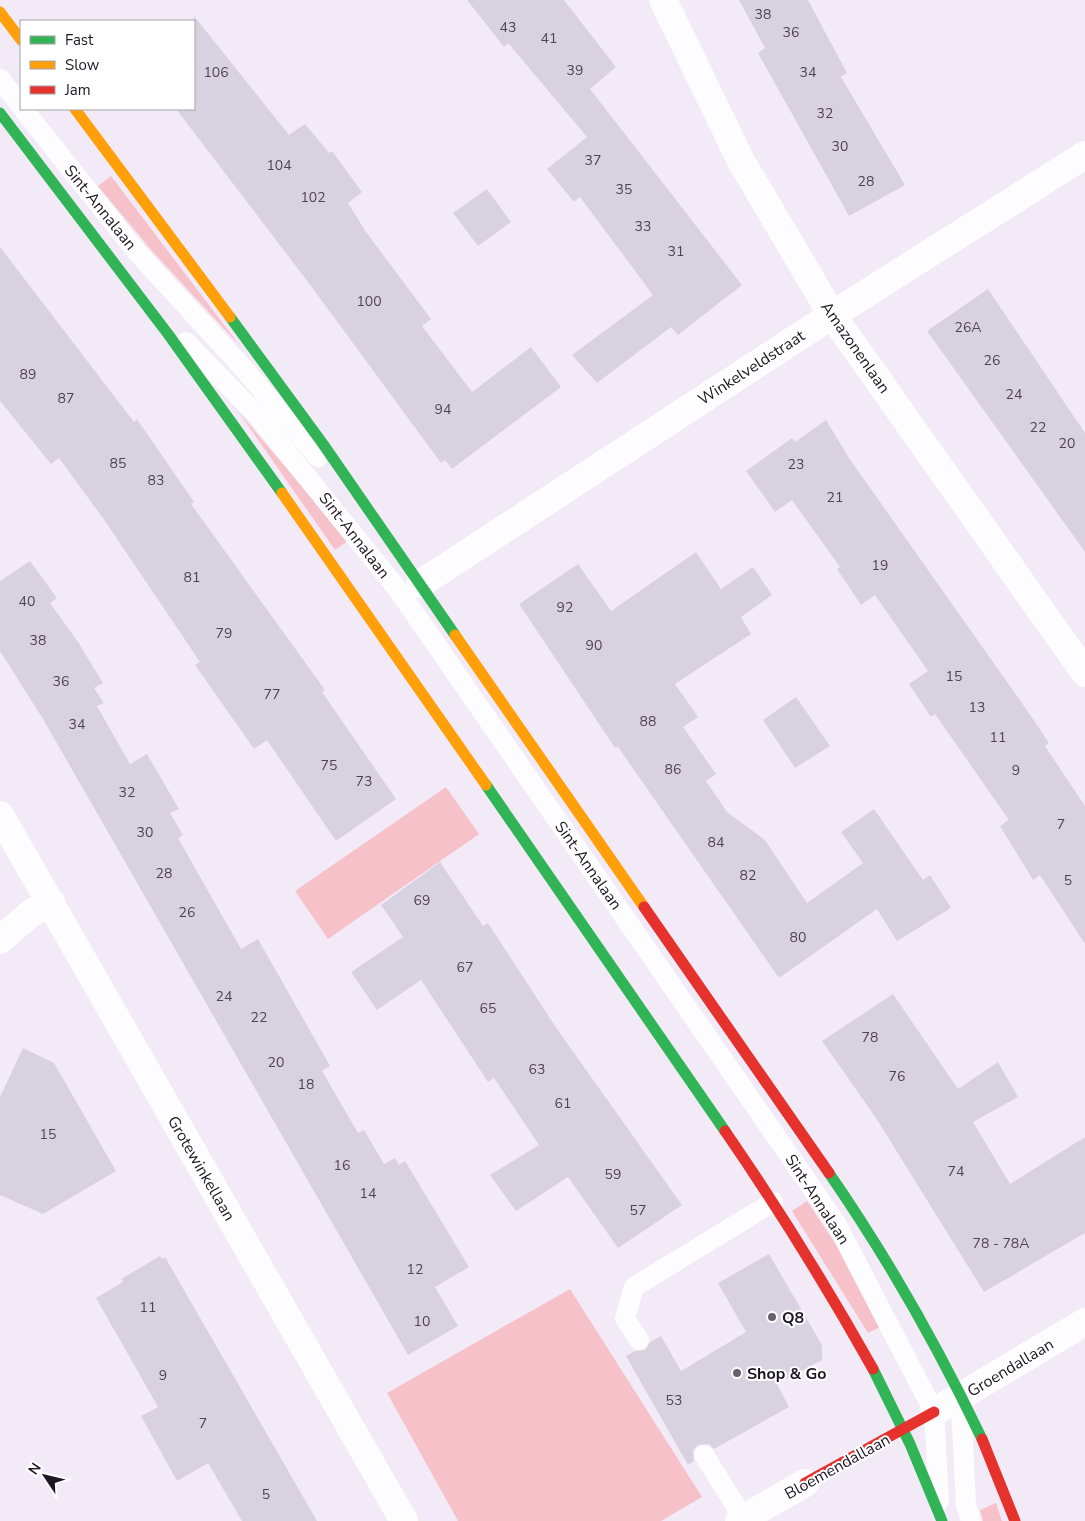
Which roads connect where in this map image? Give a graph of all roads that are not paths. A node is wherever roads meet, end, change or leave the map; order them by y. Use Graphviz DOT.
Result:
graph roads {
  1 [pos="663,0"];
  2 [pos="0,12"];
  3 [pos="20,39"];
  4 [pos="0,79"];
  5 [pos="20,105"];
  6 [pos="24,110"];
  7 [pos="75,110"];
  8 [pos="0,113"];
  9 [pos="1085,155"];
  10 [pos="125,276"];
  11 [pos="832,315"];
  12 [pos="398,552"];
  13 [pos="420,584"];
  14 [pos="1085,673"];
  15 [pos="0,815"];
  16 [pos="51,902"];
  17 [pos="0,940"];
  18 [pos="773,1202"];
  19 [pos="1085,1322"];
  20 [pos="639,1340"];
  21 [pos="961,1396"];
  22 [pos="934,1412"];
  23 [pos="904,1429"];
  24 [pos="704,1455"];
  25 [pos="805,1483"];
  26 [pos="941,1518"];
  27 [pos="742,1520"];
  28 [pos="404,1521"];
  29 [pos="971,1521"];
  30 [pos="1014,1521"];
  1 -- 11 [label="street, Amazonenlaan"];
  2 -- 3 [label="main road"];
  4 -- 5 [label="lane, Sint-Annalaan"];
  6 -- 12 [label="lane, Sint-Annalaan"];
  7 -- 12 [label="main road, Sint-Annalaan"];
  8 -- 10 [label="main road, Sint-Annalaan"];
  9 -- 11 [label="street, Winkelveldstraat"];
  10 -- 18 [label="main road, Sint-Annalaan"];
  10 -- 22 [label="lane, Sint-Annalaan"];
  11 -- 13 [label="street, Winkelveldstraat"];
  11 -- 14 [label="street, Amazonenlaan"];
  12 -- 13 [label="main road, Sint-Annalaan"];
  13 -- 21 [label="main road, Sint-Annalaan"];
  15 -- 16 [label="street, Grotewinkellaan"];
  16 -- 17 [label="street"];
  16 -- 28 [label="street, Grotewinkellaan"];
  18 -- 20 [label="lane"];
  18 -- 23 [label="main road, Sint-Annalaan"];
  19 -- 21 [label="street, Groendallaan"];
  21 -- 22 [label="street, Groendallaan"];
  21 -- 29 [label="lane, Sint-Annalaan"];
  21 -- 30 [label="main road, Sint-Annalaan"];
  22 -- 23 [label="main road, Bloemendallaan"];
  22 -- 26 [label="lane, Sint-Annalaan"];
  23 -- 25 [label="main road, Bloemendallaan"];
  23 -- 26 [label="main road, Sint-Annalaan"];
  24 -- 27 [label="lane"];
  25 -- 27 [label="street, Bloemendallaan"];
}
